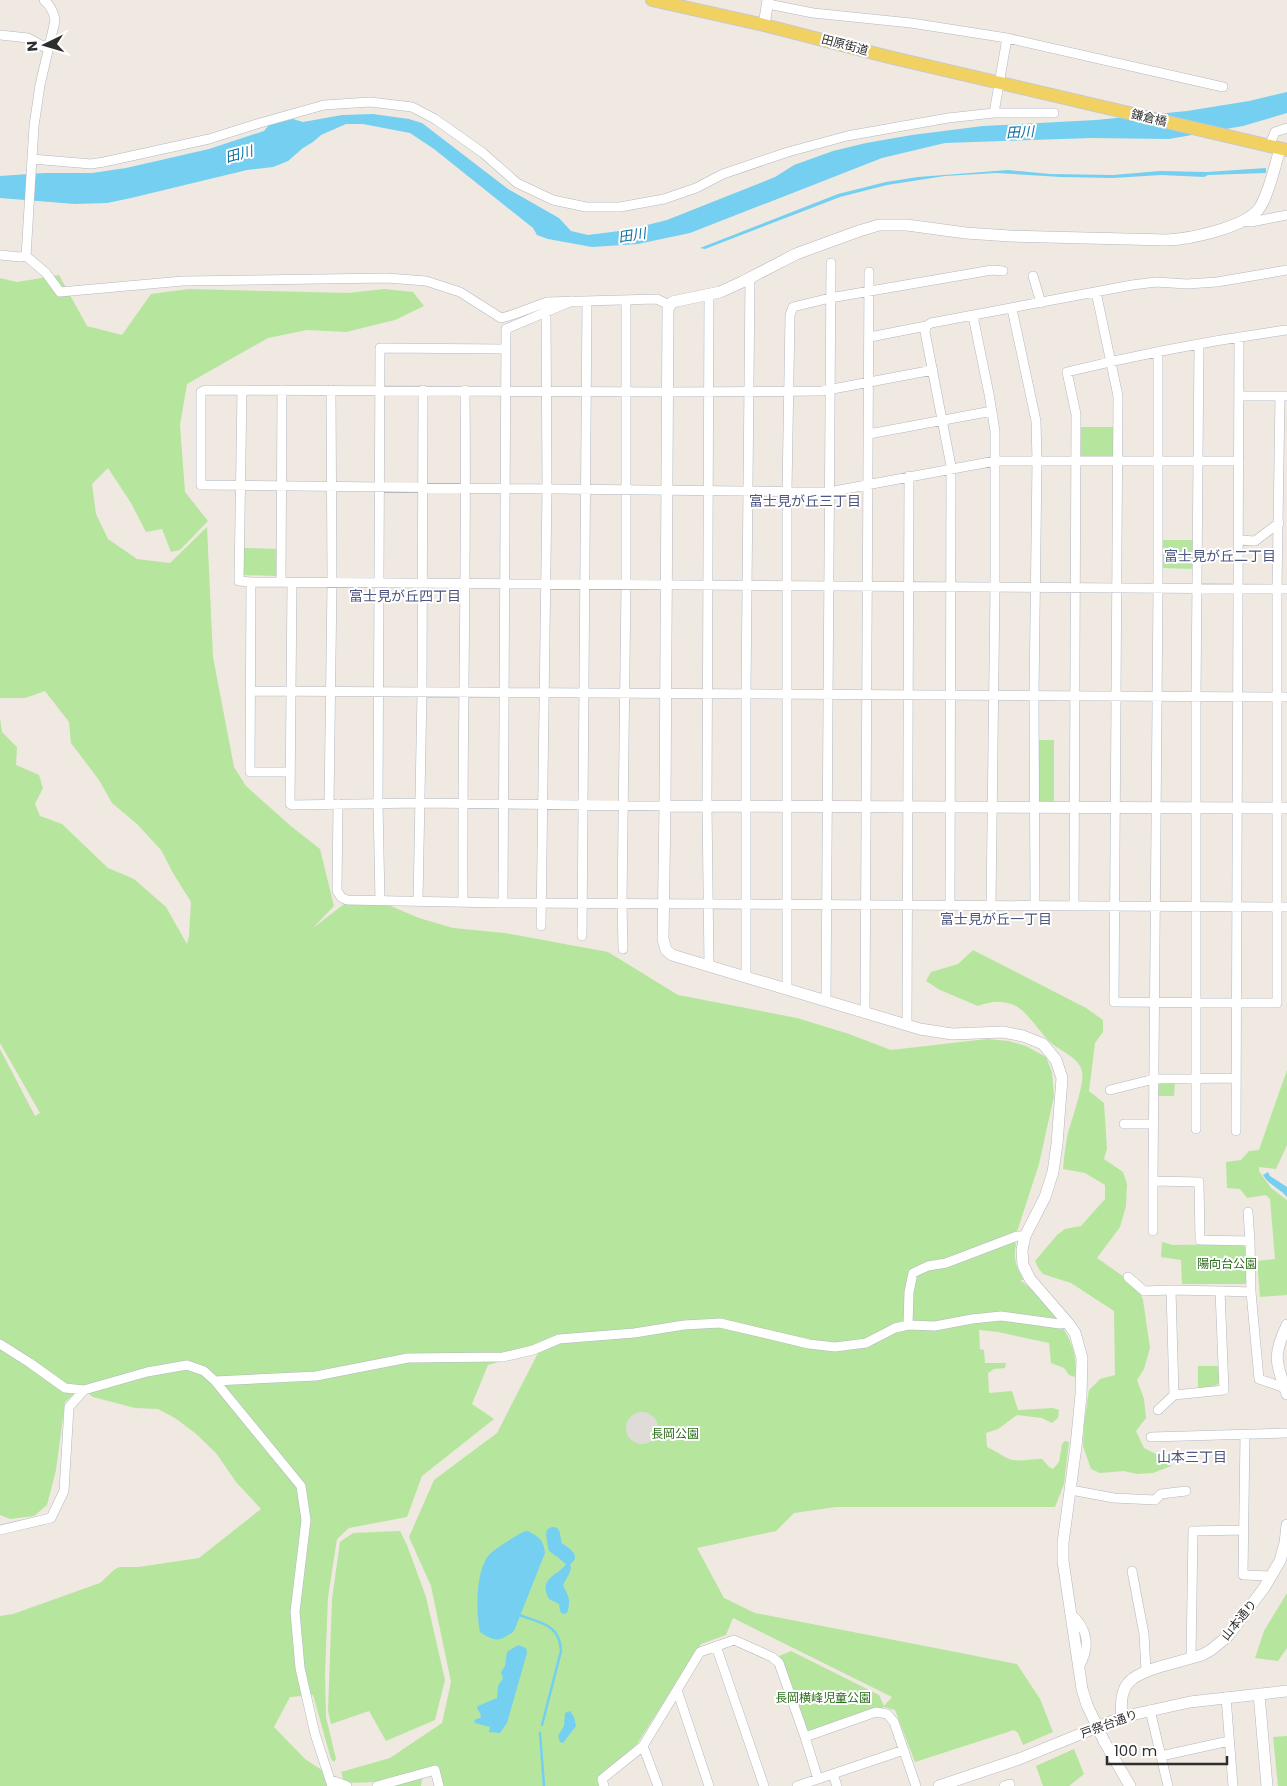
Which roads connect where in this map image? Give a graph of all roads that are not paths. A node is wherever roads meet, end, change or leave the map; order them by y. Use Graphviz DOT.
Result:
graph roads {
  1 [pos="44,0"];
  2 [pos="652,0"];
  3 [pos="768,2"];
  4 [pos="675,3"];
  5 [pos="764,25"];
  6 [pos="0,35"];
  7 [pos="1007,38"];
  8 [pos="48,49"];
  9 [pos="999,82"];
  10 [pos="1224,87"];
  11 [pos="1038,92"];
  12 [pos="994,113"];
  13 [pos="1054,113"];
  14 [pos="1287,128"];
  15 [pos="1274,147"];
  16 [pos="32,161"];
  17 [pos="1287,215"];
  18 [pos="1243,221"];
  19 [pos="0,255"];
  20 [pos="26,256"];
  21 [pos="831,263"];
  22 [pos="1287,270"];
  23 [pos="1003,271"];
  24 [pos="869,272"];
  25 [pos="1033,276"];
  26 [pos="750,278"];
  27 [pos="870,291"];
  28 [pos="1096,292"];
  29 [pos="709,294"];
  30 [pos="830,298"];
  31 [pos="626,300"];
  32 [pos="572,301"];
  33 [pos="587,301"];
  34 [pos="1042,303"];
  35 [pos="670,305"];
  36 [pos="1012,308"];
  37 [pos="546,312"];
  38 [pos="973,316"];
  39 [pos="926,326"];
  40 [pos="1287,330"];
  41 [pos="870,337"];
  42 [pos="1240,337"];
  43 [pos="1199,344"];
  44 [pos="506,349"];
  45 [pos="1158,352"];
  46 [pos="1111,361"];
  47 [pos="933,370"];
  48 [pos="870,383"];
  49 [pos="242,390"];
  50 [pos="282,390"];
  51 [pos="331,390"];
  52 [pos="380,390"];
  53 [pos="423,390"];
  54 [pos="465,390"];
  55 [pos="830,390"];
  56 [pos="506,391"];
  57 [pos="546,391"];
  58 [pos="790,391"];
  59 [pos="586,392"];
  60 [pos="626,392"];
  61 [pos="668,392"];
  62 [pos="709,392"];
  63 [pos="749,392"];
  64 [pos="1240,396"];
  65 [pos="1283,396"];
  66 [pos="992,411"];
  67 [pos="942,421"];
  68 [pos="869,434"];
  69 [pos="995,461"];
  70 [pos="1037,461"];
  71 [pos="1077,461"];
  72 [pos="1117,461"];
  73 [pos="1158,461"];
  74 [pos="1198,461"];
  75 [pos="1239,461"];
  76 [pos="951,469"];
  77 [pos="909,476"];
  78 [pos="869,484"];
  79 [pos="240,486"];
  80 [pos="280,486"];
  81 [pos="331,487"];
  82 [pos="380,487"];
  83 [pos="422,487"];
  84 [pos="466,488"];
  85 [pos="506,488"];
  86 [pos="546,489"];
  87 [pos="585,489"];
  88 [pos="626,489"];
  89 [pos="667,490"];
  90 [pos="708,490"];
  91 [pos="748,490"];
  92 [pos="787,491"];
  93 [pos="829,492"];
  94 [pos="1282,524"];
  95 [pos="1239,540"];
  96 [pos="251,582"];
  97 [pos="281,582"];
  98 [pos="292,582"];
  99 [pos="332,583"];
  100 [pos="378,583"];
  101 [pos="422,583"];
  102 [pos="465,584"];
  103 [pos="506,585"];
  104 [pos="545,585"];
  105 [pos="584,585"];
  106 [pos="626,585"];
  107 [pos="666,586"];
  108 [pos="709,586"];
  109 [pos="747,586"];
  110 [pos="788,586"];
  111 [pos="828,587"];
  112 [pos="867,587"];
  113 [pos="909,587"];
  114 [pos="951,587"];
  115 [pos="995,587"];
  116 [pos="1035,588"];
  117 [pos="1074,588"];
  118 [pos="1116,588"];
  119 [pos="1158,589"];
  120 [pos="1197,589"];
  121 [pos="1238,589"];
  122 [pos="1277,589"];
  123 [pos="1287,589"];
  124 [pos="250,691"];
  125 [pos="290,692"];
  126 [pos="331,692"];
  127 [pos="379,692"];
  128 [pos="422,692"];
  129 [pos="464,693"];
  130 [pos="504,693"];
  131 [pos="543,693"];
  132 [pos="584,693"];
  133 [pos="625,694"];
  134 [pos="666,694"];
  135 [pos="708,694"];
  136 [pos="746,694"];
  137 [pos="787,694"];
  138 [pos="828,695"];
  139 [pos="868,695"];
  140 [pos="909,695"];
  141 [pos="951,696"];
  142 [pos="993,696"];
  143 [pos="1034,696"];
  144 [pos="1075,696"];
  145 [pos="1116,696"];
  146 [pos="1157,697"];
  147 [pos="1196,697"];
  148 [pos="1238,697"];
  149 [pos="1277,697"];
  150 [pos="1287,697"];
  151 [pos="289,772"];
  152 [pos="420,803"];
  153 [pos="378,804"];
  154 [pos="462,804"];
  155 [pos="504,804"];
  156 [pos="334,805"];
  157 [pos="543,805"];
  158 [pos="583,805"];
  159 [pos="624,806"];
  160 [pos="665,806"];
  161 [pos="707,806"];
  162 [pos="747,806"];
  163 [pos="787,806"];
  164 [pos="827,806"];
  165 [pos="867,806"];
  166 [pos="908,806"];
  167 [pos="950,807"];
  168 [pos="992,807"];
  169 [pos="1034,807"];
  170 [pos="1074,807"];
  171 [pos="1115,808"];
  172 [pos="1156,808"];
  173 [pos="1197,808"];
  174 [pos="1237,808"];
  175 [pos="1282,808"];
  176 [pos="380,901"];
  177 [pos="418,901"];
  178 [pos="464,902"];
  179 [pos="503,902"];
  180 [pos="542,903"];
  181 [pos="582,903"];
  182 [pos="622,903"];
  183 [pos="664,903"];
  184 [pos="708,903"];
  185 [pos="746,904"];
  186 [pos="788,904"];
  187 [pos="827,904"];
  188 [pos="866,904"];
  189 [pos="908,905"];
  190 [pos="950,905"];
  191 [pos="991,905"];
  192 [pos="1035,906"];
  193 [pos="1074,906"];
  194 [pos="1115,906"];
  195 [pos="1155,906"];
  196 [pos="1197,907"];
  197 [pos="1237,907"];
  198 [pos="1277,907"];
  199 [pos="1287,907"];
  200 [pos="541,926"];
  201 [pos="582,936"];
  202 [pos="623,949"];
  203 [pos="708,966"];
  204 [pos="746,977"];
  205 [pos="787,989"];
  206 [pos="826,1001"];
  207 [pos="1195,1002"];
  208 [pos="1236,1002"];
  209 [pos="1154,1003"];
  210 [pos="866,1013"];
  211 [pos="907,1025"];
  212 [pos="1196,1078"];
  213 [pos="1236,1078"];
  214 [pos="1154,1079"];
  215 [pos="1110,1090"];
  216 [pos="1124,1124"];
  217 [pos="1153,1124"];
  218 [pos="1196,1129"];
  219 [pos="1236,1131"];
  220 [pos="1153,1181"];
  221 [pos="1248,1212"];
  222 [pos="1153,1231"];
  223 [pos="1025,1236"];
  224 [pos="1250,1241"];
  225 [pos="1128,1277"];
  226 [pos="1171,1290"];
  227 [pos="1220,1291"];
  228 [pos="1252,1292"];
  229 [pos="1068,1322"];
  230 [pos="908,1325"];
  231 [pos="1287,1325"];
  232 [pos="0,1344"];
  233 [pos="215,1381"];
  234 [pos="84,1390"];
  235 [pos="1286,1391"];
  236 [pos="1174,1395"];
  237 [pos="1158,1410"];
  238 [pos="1287,1433"];
  239 [pos="1245,1435"];
  240 [pos="1151,1437"];
  241 [pos="1071,1490"];
  242 [pos="1186,1491"];
  243 [pos="1287,1525"];
  244 [pos="0,1530"];
  245 [pos="1244,1530"];
  246 [pos="1132,1571"];
  247 [pos="1271,1576"];
  248 [pos="716,1646"];
  249 [pos="1191,1658"];
  250 [pos="1146,1671"];
  251 [pos="677,1690"];
  252 [pos="1287,1691"];
  253 [pos="1259,1694"];
  254 [pos="1226,1697"];
  255 [pos="1150,1710"];
  256 [pos="1122,1717"];
  257 [pos="805,1737"];
  258 [pos="1229,1741"];
  259 [pos="644,1746"];
  260 [pos="904,1750"];
  261 [pos="1161,1756"];
  262 [pos="833,1774"];
  263 [pos="818,1779"];
  264 [pos="332,1783"];
  265 [pos="347,1786"];
  266 [pos="377,1786"];
  267 [pos="439,1786"];
  268 [pos="604,1786"];
  269 [pos="658,1786"];
  270 [pos="709,1786"];
  271 [pos="764,1786"];
  272 [pos="797,1786"];
  273 [pos="837,1786"];
  274 [pos="916,1786"];
  275 [pos="939,1786"];
  276 [pos="1004,1786"];
  277 [pos="1010,1786"];
  278 [pos="1130,1786"];
  279 [pos="1168,1786"];
  280 [pos="1233,1786"];
  281 [pos="1266,1786"];
  1 -- 8 [label="street"];
  2 -- 4 [label="main road, 田原街道"];
  3 -- 5 [label="street"];
  3 -- 7 [label="street"];
  4 -- 5 [label="main road, 田原街道"];
  5 -- 9 [label="main road, 田原街道"];
  6 -- 8 [label="street"];
  7 -- 9 [label="street"];
  7 -- 10 [label="street"];
  8 -- 16 [label="street"];
  9 -- 11 [label="main road, 田原街道"];
  9 -- 12 [label="street"];
  11 -- 15 [label="main road, 鎌倉橋"];
  12 -- 13 [label="street"];
  12 -- 16 [label="street"];
  14 -- 15 [label="street"];
  15 -- 18 [label="street"];
  16 -- 20 [label="street"];
  17 -- 18 [label="street"];
  18 -- 26 [label="street"];
  19 -- 20 [label="street"];
  20 -- 32 [label="street"];
  21 -- 30 [label="street"];
  22 -- 28 [label="street"];
  23 -- 27 [label="street"];
  24 -- 27 [label="street"];
  25 -- 34 [label="street"];
  26 -- 29 [label="street"];
  26 -- 63 [label="street"];
  27 -- 30 [label="street"];
  27 -- 41 [label="street"];
  28 -- 34 [label="street"];
  28 -- 46 [label="street"];
  29 -- 35 [label="street"];
  29 -- 62 [label="street"];
  30 -- 55 [label="street"];
  30 -- 58 [label="street"];
  31 -- 33 [label="street"];
  31 -- 35 [label="street"];
  31 -- 60 [label="street"];
  32 -- 33 [label="street"];
  32 -- 37 [label="street"];
  33 -- 59 [label="street"];
  34 -- 36 [label="street"];
  35 -- 61 [label="street"];
  36 -- 38 [label="street"];
  36 -- 70 [label="street"];
  37 -- 44 [label="street"];
  37 -- 57 [label="street"];
  38 -- 39 [label="street"];
  38 -- 66 [label="street"];
  39 -- 41 [label="street"];
  39 -- 47 [label="street"];
  40 -- 42 [label="street"];
  41 -- 48 [label="street"];
  42 -- 43 [label="street"];
  42 -- 64 [label="street"];
  43 -- 45 [label="street"];
  43 -- 74 [label="street"];
  44 -- 52 [label="street"];
  44 -- 56 [label="street"];
  45 -- 46 [label="street"];
  45 -- 73 [label="street"];
  46 -- 71 [label="street"];
  46 -- 72 [label="street"];
  47 -- 48 [label="street"];
  47 -- 67 [label="street"];
  48 -- 55 [label="street"];
  48 -- 68 [label="street"];
  49 -- 50 [label="street"];
  49 -- 79 [label="street"];
  49 -- 79 [label="street"];
  50 -- 51 [label="street"];
  50 -- 80 [label="street"];
  51 -- 52 [label="street"];
  51 -- 81 [label="street"];
  52 -- 53 [label="street"];
  52 -- 82 [label="street"];
  53 -- 54 [label="street"];
  53 -- 83 [label="street"];
  54 -- 56 [label="street"];
  54 -- 84 [label="street"];
  55 -- 58 [label="street"];
  55 -- 93 [label="street"];
  56 -- 57 [label="street"];
  56 -- 85 [label="street"];
  57 -- 59 [label="street"];
  57 -- 86 [label="street"];
  58 -- 63 [label="street"];
  58 -- 92 [label="street"];
  59 -- 60 [label="street"];
  59 -- 87 [label="street"];
  60 -- 61 [label="street"];
  60 -- 88 [label="street"];
  61 -- 62 [label="street"];
  61 -- 89 [label="street"];
  62 -- 63 [label="street"];
  62 -- 90 [label="street"];
  63 -- 91 [label="street"];
  64 -- 65 [label="street"];
  64 -- 75 [label="street"];
  65 -- 94 [label="street"];
  66 -- 67 [label="street"];
  66 -- 69 [label="street"];
  67 -- 68 [label="street"];
  67 -- 76 [label="street"];
  68 -- 78 [label="street"];
  69 -- 70 [label="street"];
  69 -- 76 [label="street"];
  69 -- 115 [label="street"];
  70 -- 71 [label="street"];
  70 -- 116 [label="street"];
  71 -- 72 [label="street"];
  71 -- 117 [label="street"];
  72 -- 73 [label="street"];
  72 -- 118 [label="street"];
  73 -- 74 [label="street"];
  73 -- 119 [label="street"];
  74 -- 75 [label="street"];
  74 -- 120 [label="street"];
  75 -- 95 [label="street"];
  76 -- 77 [label="street"];
  76 -- 114 [label="street"];
  77 -- 78 [label="street"];
  77 -- 113 [label="street"];
  78 -- 93 [label="street"];
  78 -- 112 [label="street"];
  79 -- 80 [label="street"];
  79 -- 96 [label="street"];
  80 -- 81 [label="street"];
  80 -- 97 [label="street"];
  81 -- 82 [label="street"];
  81 -- 99 [label="street"];
  82 -- 83 [label="street"];
  82 -- 100 [label="street"];
  83 -- 84 [label="street"];
  83 -- 101 [label="street"];
  84 -- 85 [label="street"];
  84 -- 102 [label="street"];
  85 -- 86 [label="street"];
  85 -- 103 [label="street"];
  86 -- 87 [label="street"];
  86 -- 104 [label="street"];
  87 -- 88 [label="street"];
  87 -- 105 [label="street"];
  88 -- 89 [label="street"];
  88 -- 106 [label="street"];
  89 -- 90 [label="street"];
  89 -- 107 [label="street"];
  90 -- 91 [label="street"];
  90 -- 108 [label="street"];
  91 -- 92 [label="street"];
  91 -- 109 [label="street"];
  92 -- 93 [label="street"];
  92 -- 110 [label="street"];
  93 -- 111 [label="street"];
  94 -- 95 [label="street"];
  94 -- 122 [label="street"];
  95 -- 121 [label="street"];
  96 -- 97 [label="street"];
  96 -- 124 [label="street"];
  97 -- 98 [label="street"];
  98 -- 99 [label="street"];
  98 -- 125 [label="street"];
  99 -- 100 [label="street"];
  99 -- 126 [label="street"];
  100 -- 101 [label="street"];
  100 -- 127 [label="street"];
  101 -- 102 [label="street"];
  101 -- 128 [label="street"];
  102 -- 103 [label="street"];
  102 -- 129 [label="street"];
  103 -- 104 [label="street"];
  103 -- 130 [label="street"];
  104 -- 105 [label="street"];
  104 -- 131 [label="street"];
  105 -- 106 [label="street"];
  105 -- 132 [label="street"];
  106 -- 107 [label="street"];
  106 -- 133 [label="street"];
  107 -- 108 [label="street"];
  107 -- 134 [label="street"];
  108 -- 109 [label="street"];
  108 -- 135 [label="street"];
  109 -- 110 [label="street"];
  109 -- 136 [label="street"];
  110 -- 111 [label="street"];
  110 -- 137 [label="street"];
  111 -- 112 [label="street"];
  111 -- 138 [label="street"];
  112 -- 113 [label="street"];
  112 -- 139 [label="street"];
  113 -- 114 [label="street"];
  113 -- 140 [label="street"];
  114 -- 115 [label="street"];
  114 -- 141 [label="street"];
  115 -- 116 [label="street"];
  115 -- 142 [label="street"];
  116 -- 117 [label="street"];
  116 -- 143 [label="street"];
  117 -- 118 [label="street"];
  117 -- 144 [label="street"];
  118 -- 119 [label="street"];
  118 -- 145 [label="street"];
  119 -- 120 [label="street"];
  119 -- 146 [label="street"];
  120 -- 121 [label="street"];
  120 -- 147 [label="street"];
  121 -- 122 [label="street"];
  121 -- 148 [label="street"];
  122 -- 123 [label="street"];
  122 -- 149 [label="street"];
  124 -- 125 [label="street"];
  124 -- 151 [label="street"];
  125 -- 126 [label="street"];
  125 -- 151 [label="street"];
  126 -- 127 [label="street"];
  126 -- 156 [label="street"];
  127 -- 128 [label="street"];
  127 -- 153 [label="street"];
  128 -- 129 [label="street"];
  128 -- 152 [label="street"];
  129 -- 130 [label="street"];
  129 -- 154 [label="street"];
  130 -- 131 [label="street"];
  130 -- 155 [label="street"];
  131 -- 132 [label="street"];
  131 -- 157 [label="street"];
  132 -- 133 [label="street"];
  132 -- 158 [label="street"];
  133 -- 134 [label="street"];
  133 -- 159 [label="street"];
  134 -- 135 [label="street"];
  134 -- 160 [label="street"];
  135 -- 136 [label="street"];
  135 -- 161 [label="street"];
  136 -- 137 [label="street"];
  136 -- 162 [label="street"];
  137 -- 138 [label="street"];
  137 -- 163 [label="street"];
  138 -- 139 [label="street"];
  138 -- 164 [label="street"];
  139 -- 140 [label="street"];
  139 -- 165 [label="street"];
  140 -- 141 [label="street"];
  140 -- 166 [label="street"];
  141 -- 142 [label="street"];
  141 -- 167 [label="street"];
  142 -- 143 [label="street"];
  142 -- 168 [label="street"];
  143 -- 144 [label="street"];
  143 -- 169 [label="street"];
  144 -- 145 [label="street"];
  144 -- 170 [label="street"];
  145 -- 146 [label="street"];
  145 -- 171 [label="street"];
  146 -- 147 [label="street"];
  146 -- 172 [label="street"];
  147 -- 148 [label="street"];
  147 -- 173 [label="street"];
  148 -- 149 [label="street"];
  148 -- 174 [label="street"];
  149 -- 150 [label="street"];
  149 -- 175 [label="street"];
  151 -- 156 [label="street"];
  152 -- 153 [label="street"];
  152 -- 154 [label="street"];
  152 -- 177 [label="street"];
  153 -- 156 [label="street"];
  153 -- 176 [label="street"];
  154 -- 155 [label="street"];
  154 -- 178 [label="street"];
  155 -- 157 [label="street"];
  155 -- 179 [label="street"];
  156 -- 176 [label="street"];
  157 -- 158 [label="street"];
  157 -- 180 [label="street"];
  158 -- 159 [label="street"];
  158 -- 181 [label="street"];
  159 -- 160 [label="street"];
  159 -- 182 [label="street"];
  160 -- 161 [label="street"];
  160 -- 183 [label="street"];
  161 -- 162 [label="street"];
  161 -- 184 [label="street"];
  162 -- 163 [label="street"];
  162 -- 185 [label="street"];
  163 -- 164 [label="street"];
  163 -- 186 [label="street"];
  164 -- 165 [label="street"];
  164 -- 187 [label="street"];
  165 -- 166 [label="street"];
  165 -- 188 [label="street"];
  166 -- 167 [label="street"];
  166 -- 189 [label="street"];
  167 -- 168 [label="street"];
  167 -- 190 [label="street"];
  168 -- 169 [label="street"];
  168 -- 191 [label="street"];
  169 -- 170 [label="street"];
  169 -- 192 [label="street"];
  170 -- 171 [label="street"];
  170 -- 193 [label="street"];
  171 -- 172 [label="street"];
  171 -- 194 [label="street"];
  172 -- 173 [label="street"];
  172 -- 195 [label="street"];
  173 -- 174 [label="street"];
  173 -- 196 [label="street"];
  174 -- 175 [label="street"];
  174 -- 197 [label="street"];
  175 -- 198 [label="street"];
  176 -- 177 [label="street"];
  177 -- 178 [label="street"];
  178 -- 179 [label="street"];
  179 -- 180 [label="street"];
  180 -- 181 [label="street"];
  180 -- 200 [label="street"];
  181 -- 182 [label="street"];
  181 -- 201 [label="street"];
  182 -- 183 [label="street"];
  182 -- 202 [label="street"];
  183 -- 184 [label="street"];
  183 -- 203 [label="street"];
  184 -- 185 [label="street"];
  184 -- 203 [label="street"];
  185 -- 186 [label="street"];
  185 -- 204 [label="street"];
  186 -- 187 [label="street"];
  186 -- 205 [label="street"];
  187 -- 188 [label="street"];
  187 -- 206 [label="street"];
  188 -- 189 [label="street"];
  188 -- 210 [label="street"];
  189 -- 190 [label="street"];
  189 -- 211 [label="street"];
  190 -- 191 [label="street"];
  191 -- 192 [label="street"];
  192 -- 193 [label="street"];
  193 -- 194 [label="street"];
  194 -- 195 [label="street"];
  194 -- 209 [label="street"];
  195 -- 196 [label="street"];
  195 -- 209 [label="street"];
  196 -- 197 [label="street"];
  196 -- 207 [label="street"];
  197 -- 198 [label="street"];
  197 -- 208 [label="street"];
  198 -- 199 [label="street"];
  198 -- 208 [label="street"];
  203 -- 204 [label="street"];
  204 -- 205 [label="street"];
  205 -- 206 [label="street"];
  206 -- 210 [label="street"];
  207 -- 208 [label="street"];
  207 -- 209 [label="street"];
  207 -- 212 [label="street"];
  208 -- 213 [label="street"];
  209 -- 214 [label="street"];
  210 -- 211 [label="street"];
  211 -- 223 [label="street"];
  212 -- 213 [label="street"];
  212 -- 214 [label="street"];
  212 -- 218 [label="street"];
  213 -- 219 [label="street"];
  214 -- 215 [label="street"];
  214 -- 217 [label="street"];
  216 -- 217 [label="street"];
  217 -- 220 [label="street"];
  220 -- 222 [label="street"];
  220 -- 224 [label="street"];
  221 -- 224 [label="street"];
  223 -- 229 [label="street"];
  223 -- 230 [label="street"];
  224 -- 228 [label="street"];
  225 -- 226 [label="street"];
  226 -- 227 [label="street"];
  226 -- 236 [label="street"];
  227 -- 228 [label="street"];
  227 -- 236 [label="street"];
  228 -- 235 [label="street"];
  229 -- 230 [label="street"];
  229 -- 241 [label="street"];
  230 -- 233 [label="street"];
  231 -- 235 [label="street"];
  232 -- 234 [label="street"];
  233 -- 234 [label="street"];
  233 -- 264 [label="street"];
  234 -- 244 [label="street"];
  236 -- 237 [label="street"];
  238 -- 239 [label="street"];
  239 -- 240 [label="street"];
  239 -- 245 [label="street"];
  241 -- 242 [label="street"];
  241 -- 278 [label="street, bridge"];
  243 -- 247 [label="street, 山本通り"];
  245 -- 247 [label="street"];
  245 -- 249 [label="street"];
  246 -- 250 [label="street"];
  247 -- 249 [label="street, 山本通り"];
  248 -- 251 [label="street"];
  248 -- 257 [label="street"];
  248 -- 271 [label="street"];
  249 -- 250 [label="street, 山本通り"];
  250 -- 256 [label="street, 山本通り"];
  251 -- 259 [label="street"];
  251 -- 270 [label="street"];
  252 -- 253 [label="street, 戸祭台通り"];
  253 -- 254 [label="street, 戸祭台通り"];
  253 -- 281 [label="street"];
  254 -- 255 [label="street, 戸祭台通り"];
  254 -- 258 [label="street"];
  255 -- 256 [label="street, 戸祭台通り"];
  255 -- 261 [label="street"];
  256 -- 275 [label="street, 戸祭台通り"];
  257 -- 260 [label="street"];
  257 -- 263 [label="street"];
  258 -- 261 [label="street"];
  258 -- 280 [label="street"];
  259 -- 268 [label="street"];
  259 -- 269 [label="street"];
  260 -- 262 [label="street"];
  260 -- 274 [label="street"];
  261 -- 279 [label="street"];
  262 -- 263 [label="street"];
  262 -- 273 [label="street"];
  263 -- 272 [label="street"];
  264 -- 265 [label="street"];
  266 -- 267 [label="street"];
  276 -- 277 [label="street"];
}
